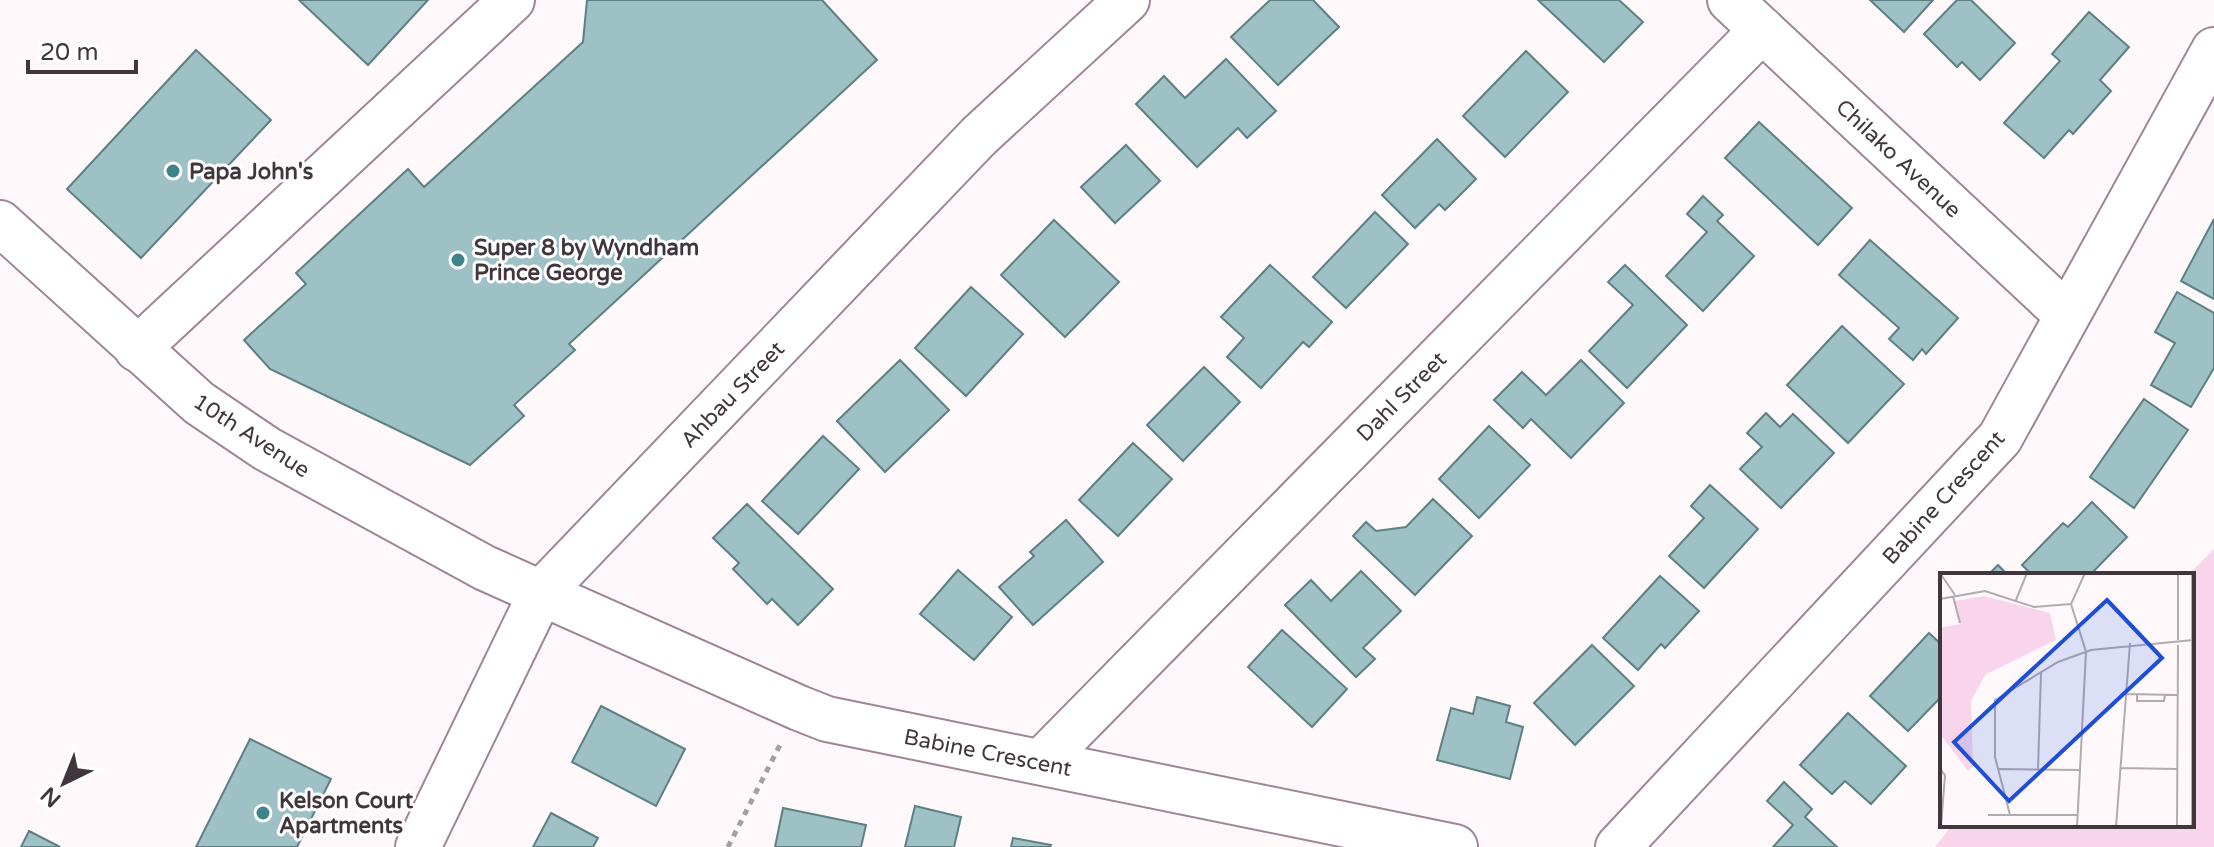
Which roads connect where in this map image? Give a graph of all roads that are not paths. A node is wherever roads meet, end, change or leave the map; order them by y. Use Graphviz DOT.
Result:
graph roads {
  1 [pos="512,0"];
  2 [pos="1127,0"];
  3 [pos="1730,0"];
  4 [pos="1762,30"];
  5 [pos="2214,50"];
  6 [pos="0,223"];
  7 [pos="2067,315"];
  8 [pos="137,349"];
  9 [pos="541,593"];
  10 [pos="1041,762"];
  11 [pos="418,847"];
  12 [pos="1455,847"];
  13 [pos="1618,847"];
  1 -- 8 [label="street"];
  2 -- 9 [label="street, Ahbau Street"];
  3 -- 4 [label="street, Chilako Avenue"];
  4 -- 7 [label="street, Chilako Avenue"];
  4 -- 10 [label="street, Dahl Street"];
  5 -- 7 [label="street, Babine Crescent"];
  6 -- 8 [label="street, 10th Avenue"];
  7 -- 13 [label="street, Babine Crescent"];
  8 -- 9 [label="street, 10th Avenue"];
  9 -- 10 [label="street, Babine Crescent"];
  9 -- 11 [label="street, Ahbau Street"];
  10 -- 12 [label="street, Babine Crescent"];
}
